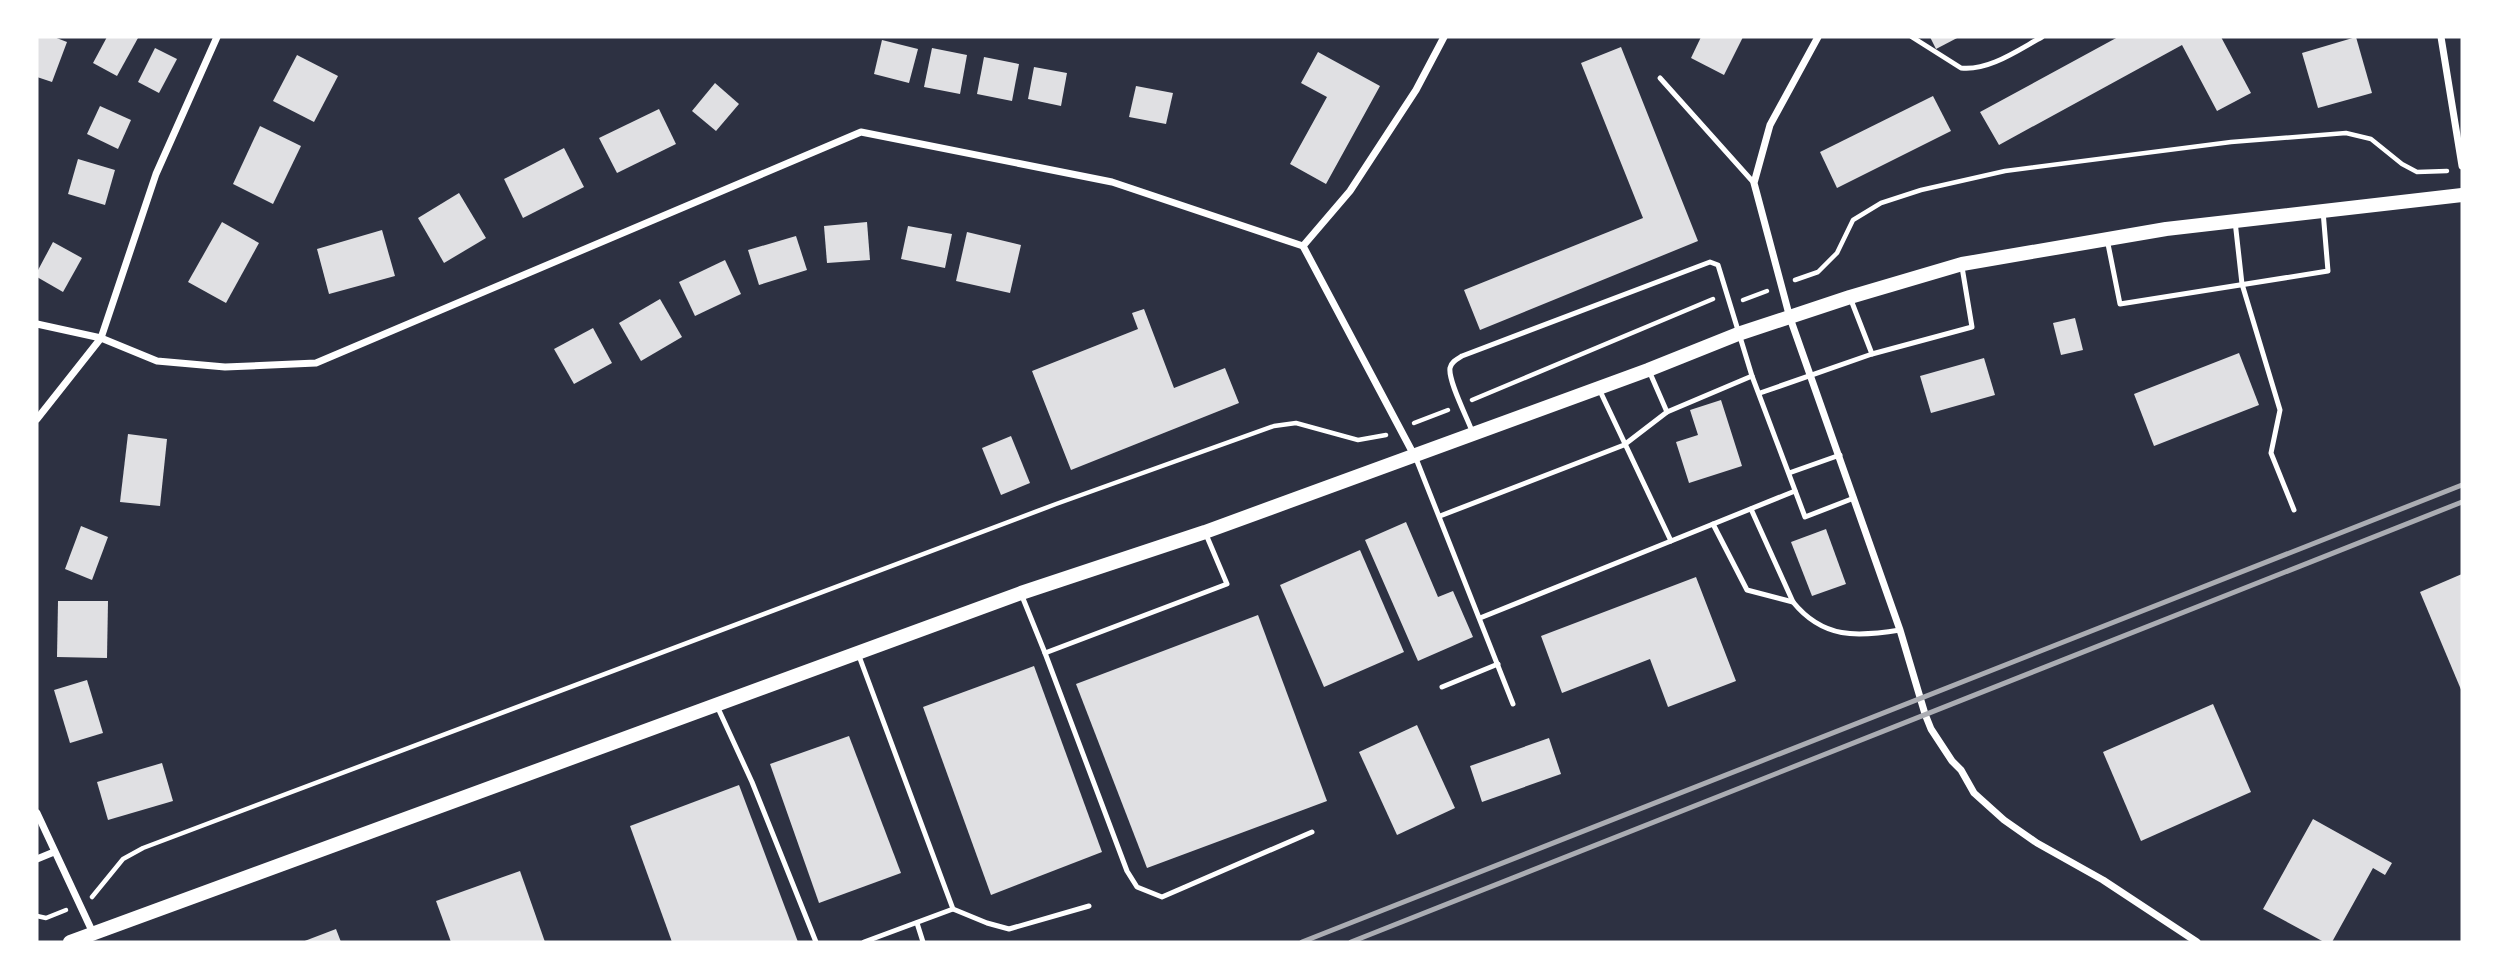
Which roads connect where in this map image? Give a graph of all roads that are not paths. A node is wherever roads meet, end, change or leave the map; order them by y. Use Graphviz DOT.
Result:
graph roads {
  1 [pos="217,37"];
  2 [pos="1444,37"];
  3 [pos="1818,37"];
  4 [pos="1912,37"];
  5 [pos="2042,37"];
  6 [pos="2441,37"];
  7 [pos="1660,78"];
  8 [pos="2462,166"];
  9 [pos="1755,184"];
  10 [pos="2462,188"];
  11 [pos="2462,195"];
  12 [pos="2323,211"];
  13 [pos="2235,221"];
  14 [pos="2107,239"];
  15 [pos="1303,246"];
  16 [pos="1962,264"];
  17 [pos="2242,284"];
  18 [pos="1850,297"];
  19 [pos="1790,318"];
  20 [pos="37,324"];
  21 [pos="1738,334"];
  22 [pos="101,338"];
  23 [pos="1872,354"];
  24 [pos="1648,370"];
  25 [pos="1812,374"];
  26 [pos="1752,376"];
  27 [pos="1599,388"];
  28 [pos="1759,393"];
  29 [pos="1667,412"];
  30 [pos="37,419"];
  31 [pos="1473,433"];
  32 [pos="1624,445"];
  33 [pos="1840,455"];
  34 [pos="1415,456"];
  35 [pos="1788,473"];
  36 [pos="1795,491"];
  37 [pos="1854,498"];
  38 [pos="1751,509"];
  39 [pos="2294,510"];
  40 [pos="1440,516"];
  41 [pos="1713,524"];
  42 [pos="1205,532"];
  43 [pos="1671,541"];
  44 [pos="1021,593"];
  45 [pos="1793,603"];
  46 [pos="1480,618"];
  47 [pos="1900,630"];
  48 [pos="1045,653"];
  49 [pos="859,654"];
  50 [pos="1498,664"];
  51 [pos="1442,687"];
  52 [pos="1513,704"];
  53 [pos="717,706"];
  54 [pos="37,813"];
  55 [pos="1312,832"];
  56 [pos="54,852"];
  57 [pos="37,859"];
  58 [pos="1088,906"];
  59 [pos="953,909"];
  60 [pos="917,923"];
  61 [pos="93,934"];
  62 [pos="70,942"];
  63 [pos="816,942"];
  64 [pos="864,942"];
  65 [pos="923,942"];
  66 [pos="2197,942"];
  1 -- 22 [label="street"];
  2 -- 15 [label="street"];
  3 -- 9 [label="street"];
  4 -- 5 [label="lane"];
  6 -- 8 [label="street"];
  7 -- 9 [label="lane"];
  9 -- 19 [label="street"];
  10 -- 11 [label="street"];
  11 -- 12 [label="main road"];
  12 -- 13 [label="main road"];
  12 -- 17 [label="lane"];
  13 -- 14 [label="main road"];
  13 -- 17 [label="lane"];
  14 -- 16 [label="main road"];
  14 -- 17 [label="lane"];
  15 -- 22 [label="street"];
  15 -- 34 [label="street"];
  16 -- 18 [label="main road"];
  16 -- 23 [label="lane"];
  17 -- 39 [label="lane"];
  18 -- 19 [label="main road"];
  18 -- 23 [label="lane"];
  19 -- 21 [label="main road"];
  19 -- 25 [label="street"];
  20 -- 22 [label="street"];
  21 -- 24 [label="main road"];
  21 -- 26 [label="lane"];
  21 -- 31 [label="lane"];
  22 -- 30 [label="street"];
  23 -- 25 [label="lane"];
  24 -- 27 [label="main road"];
  24 -- 29 [label="lane"];
  25 -- 28 [label="lane"];
  25 -- 33 [label="street"];
  26 -- 28 [label="lane"];
  26 -- 29 [label="lane"];
  27 -- 31 [label="main road"];
  27 -- 32 [label="lane"];
  28 -- 35 [label="lane"];
  29 -- 32 [label="lane"];
  31 -- 34 [label="main road"];
  32 -- 40 [label="lane"];
  32 -- 43 [label="lane"];
  33 -- 35 [label="lane"];
  33 -- 37 [label="street"];
  34 -- 40 [label="lane"];
  34 -- 42 [label="main road"];
  35 -- 36 [label="lane"];
  36 -- 37 [label="lane"];
  36 -- 38 [label="lane"];
  37 -- 47 [label="street"];
  38 -- 41 [label="lane"];
  38 -- 45 [label="lane"];
  40 -- 46 [label="lane"];
  41 -- 43 [label="lane"];
  41 -- 45 [label="lane"];
  42 -- 44 [label="main road"];
  42 -- 48 [label="lane"];
  43 -- 46 [label="lane"];
  44 -- 48 [label="lane"];
  44 -- 49 [label="main road"];
  45 -- 47 [label="lane"];
  46 -- 50 [label="lane"];
  47 -- 66 [label="street"];
  48 -- 55 [label="lane"];
  49 -- 53 [label="main road"];
  49 -- 59 [label="lane"];
  50 -- 51 [label="lane"];
  50 -- 52 [label="lane"];
  53 -- 61 [label="main road"];
  53 -- 63 [label="lane"];
  54 -- 56 [label="street"];
  56 -- 57 [label="street"];
  56 -- 61 [label="street"];
  58 -- 59 [label="lane"];
  59 -- 60 [label="lane"];
  60 -- 64 [label="lane"];
  60 -- 65 [label="lane"];
  61 -- 62 [label="main road"];
}
